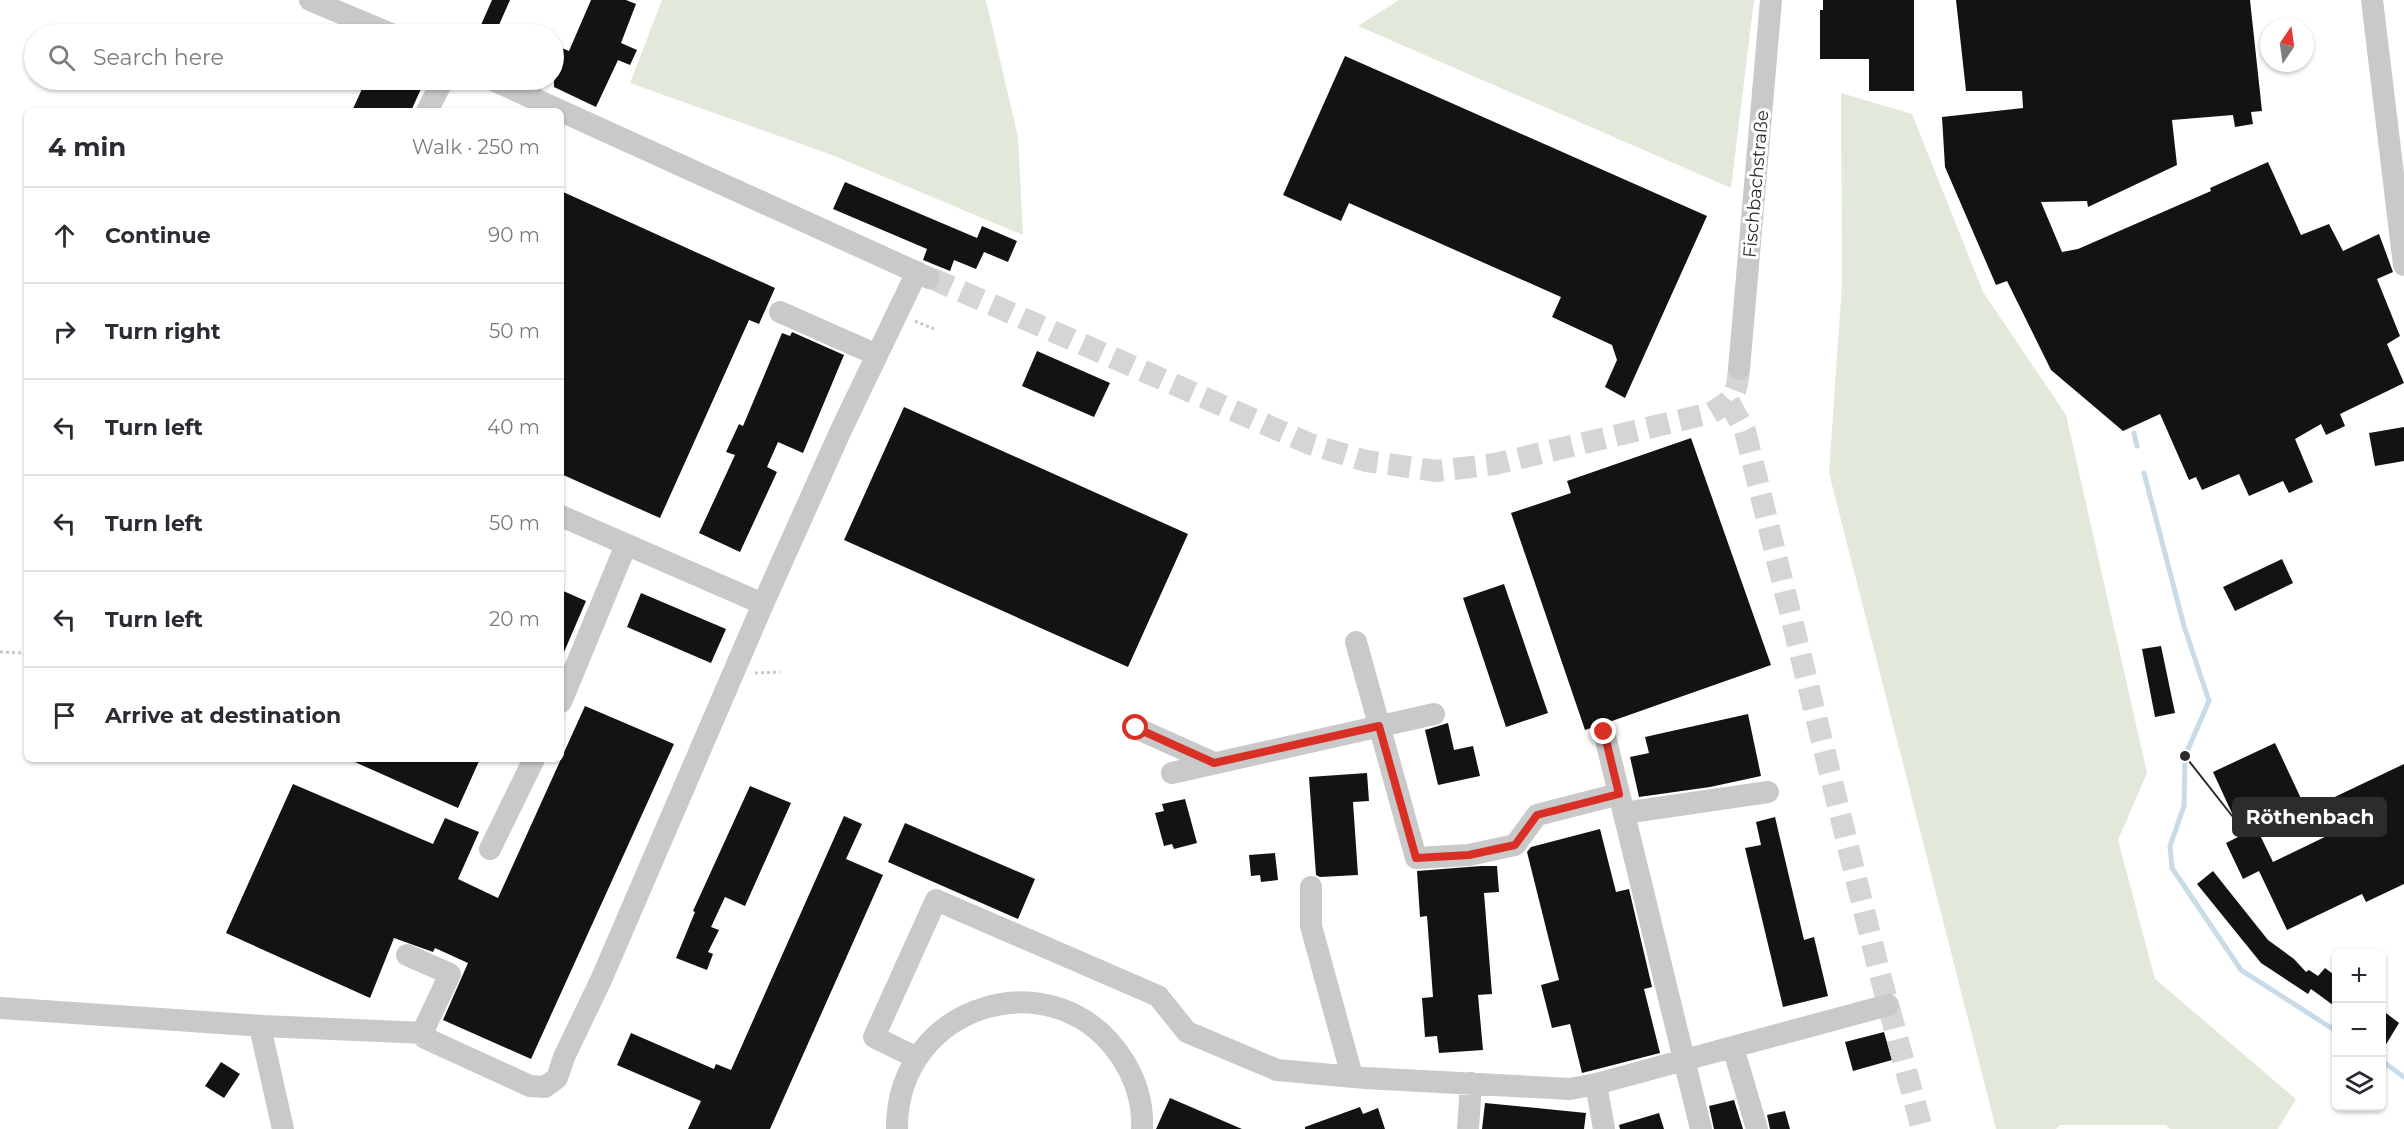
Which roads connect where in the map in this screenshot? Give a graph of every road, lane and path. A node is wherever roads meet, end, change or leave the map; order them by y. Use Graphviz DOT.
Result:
graph roads {
  1 [pos="310,0"];
  2 [pos="1771,0"];
  3 [pos="2372,0"];
  4 [pos="367,24"];
  5 [pos="438,90"];
  6 [pos="515,90"];
  7 [pos="429,108"];
  8 [pos="555,108"];
  9 [pos="564,112"];
  10 [pos="2404,265"];
  11 [pos="780,312"];
  12 [pos="877,355"];
  13 [pos="1739,369"];
  14 [pos="564,517"];
  15 [pos="626,545"];
  16 [pos="763,604"];
  17 [pos="1356,642"];
  18 [pos="0,652"];
  19 [pos="24,653"];
  20 [pos="564,695"];
  21 [pos="1434,714"];
  22 [pos="1379,726"];
  23 [pos="1136,728"];
  24 [pos="1604,732"];
  25 [pos="533,762"];
  26 [pos="1214,763"];
  27 [pos="1172,773"];
  28 [pos="1768,792"];
  29 [pos="1621,804"];
  30 [pos="490,849"];
  31 [pos="1311,887"];
  32 [pos="407,955"];
  33 [pos="1888,1005"];
  34 [pos="0,1008"];
  35 [pos="262,1026"];
  36 [pos="425,1033"];
  37 [pos="1733,1047"];
  38 [pos="917,1058"];
  39 [pos="1684,1059"];
  40 [pos="1352,1076"];
  41 [pos="1471,1083"];
  42 [pos="1596,1084"];
  43 [pos="283,1129"];
  44 [pos="897,1129"];
  45 [pos="1142,1129"];
  46 [pos="1468,1129"];
  47 [pos="1604,1129"];
  48 [pos="1701,1129"];
  49 [pos="1757,1129"];
  1 -- 4 [label="street"];
  2 -- 13 [label="street, Fischbachstraße"];
  3 -- 10 [label="street"];
  5 -- 7 [label="street"];
  6 -- 8 [label="street"];
  9 -- 12 [label="street"];
  11 -- 12 [label="street"];
  12 -- 16 [label="street"];
  14 -- 15 [label="street"];
  15 -- 16 [label="street"];
  15 -- 20 [label="street"];
  16 -- 36 [label="street"];
  17 -- 22 [label="street"];
  18 -- 19 [label="path"];
  21 -- 22 [label="street"];
  22 -- 26 [label="street"];
  22 -- 29 [label="street"];
  23 -- 26 [label="street"];
  24 -- 29 [label="street"];
  25 -- 30 [label="street"];
  26 -- 27 [label="street"];
  28 -- 29 [label="street"];
  29 -- 39 [label="street"];
  31 -- 40 [label="street"];
  32 -- 36 [label="street"];
  33 -- 37 [label="street"];
  34 -- 35 [label="street"];
  35 -- 36 [label="street"];
  35 -- 43 [label="street"];
  37 -- 39 [label="street"];
  37 -- 49 [label="street"];
  38 -- 40 [label="street"];
  38 -- 44 [label="street"];
  38 -- 45 [label="street"];
  39 -- 42 [label="street"];
  39 -- 48 [label="street"];
  40 -- 41 [label="street"];
  41 -- 42 [label="street"];
  41 -- 46 [label="street"];
  42 -- 47 [label="street"];
}
